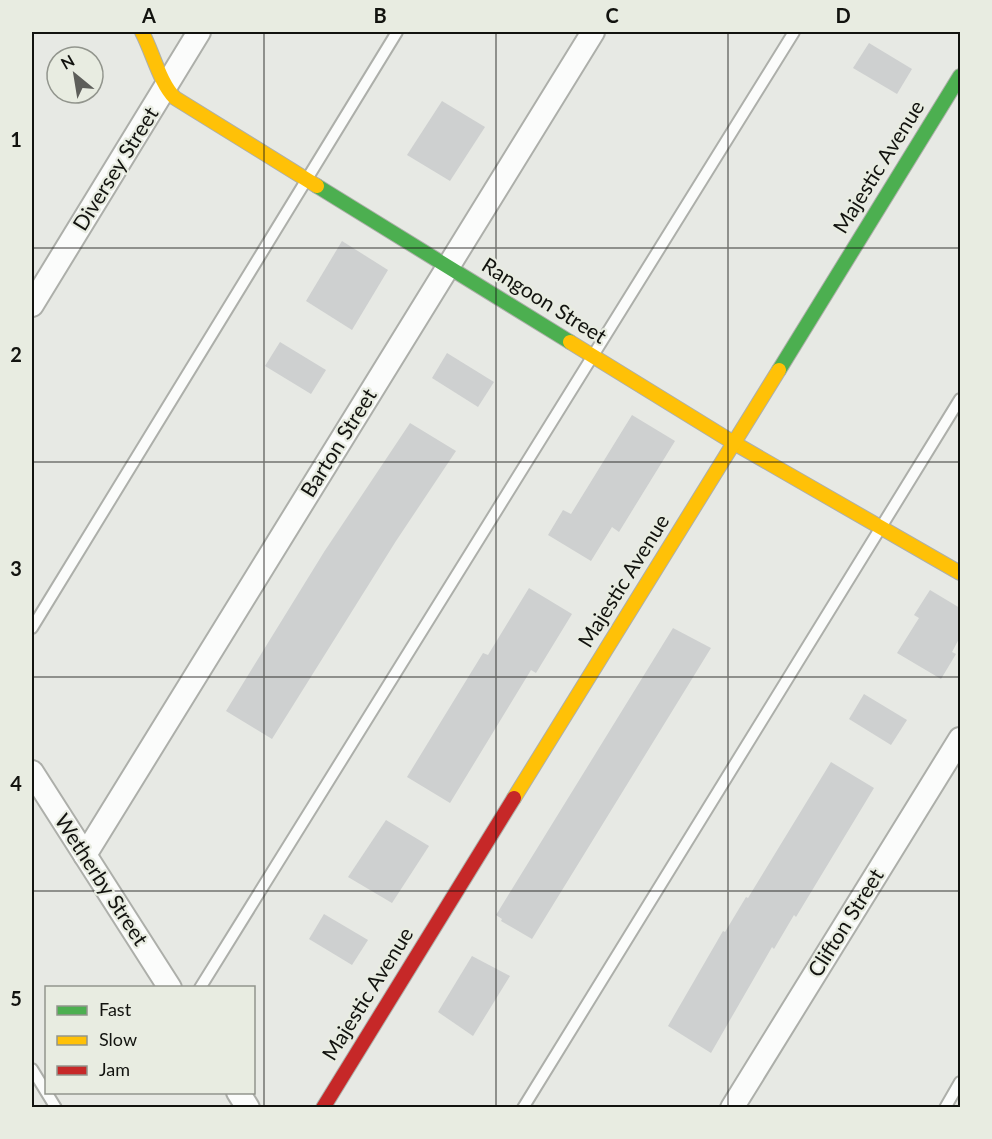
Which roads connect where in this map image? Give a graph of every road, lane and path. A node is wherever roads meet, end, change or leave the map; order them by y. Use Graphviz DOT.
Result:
graph roads {
  1 [pos="142,32"];
  2 [pos="199,32"];
  3 [pos="397,32"];
  4 [pos="593,32"];
  5 [pos="794,32"];
  6 [pos="960,76"];
  7 [pos="165,88"];
  8 [pos="309,178"];
  9 [pos="448,267"];
  10 [pos="32,306"];
  11 [pos="593,356"];
  12 [pos="960,399"];
  13 [pos="734,443"];
  14 [pos="881,527"];
  15 [pos="960,573"];
  16 [pos="32,628"];
  17 [pos="960,739"];
  18 [pos="32,772"];
  19 [pos="85,855"];
  20 [pos="170,986"];
  21 [pos="201,986"];
  22 [pos="32,1069"];
  23 [pos="960,1082"];
  24 [pos="45,1090"];
  25 [pos="48,1094"];
  26 [pos="239,1094"];
  27 [pos="56,1107"];
  28 [pos="248,1107"];
  29 [pos="323,1107"];
  30 [pos="523,1107"];
  31 [pos="732,1107"];
  32 [pos="945,1107"];
  1 -- 7 [label="street"];
  2 -- 7 [label="street, Diversey Street"];
  3 -- 8 [label="lane"];
  4 -- 9 [label="street, Barton Street"];
  5 -- 11 [label="lane"];
  6 -- 13 [label="street, Majestic Avenue"];
  7 -- 8 [label="street, Rangoon Street"];
  7 -- 10 [label="street, Diversey Street"];
  8 -- 9 [label="street, Rangoon Street"];
  8 -- 16 [label="lane"];
  9 -- 11 [label="street, Rangoon Street"];
  9 -- 19 [label="street, Barton Street"];
  11 -- 13 [label="street, Rangoon Street"];
  11 -- 21 [label="lane"];
  12 -- 14 [label="lane"];
  13 -- 14 [label="street, Rangoon Street"];
  13 -- 29 [label="street, Majestic Avenue"];
  14 -- 15 [label="street, Rangoon Street"];
  14 -- 30 [label="lane"];
  17 -- 31 [label="street, Clifton Street"];
  18 -- 19 [label="street, Wetherby Street"];
  19 -- 20 [label="street, Wetherby Street"];
  22 -- 24 [label="lane"];
  23 -- 32 [label="lane"];
  25 -- 27 [label="lane"];
  26 -- 28 [label="street"];
}
